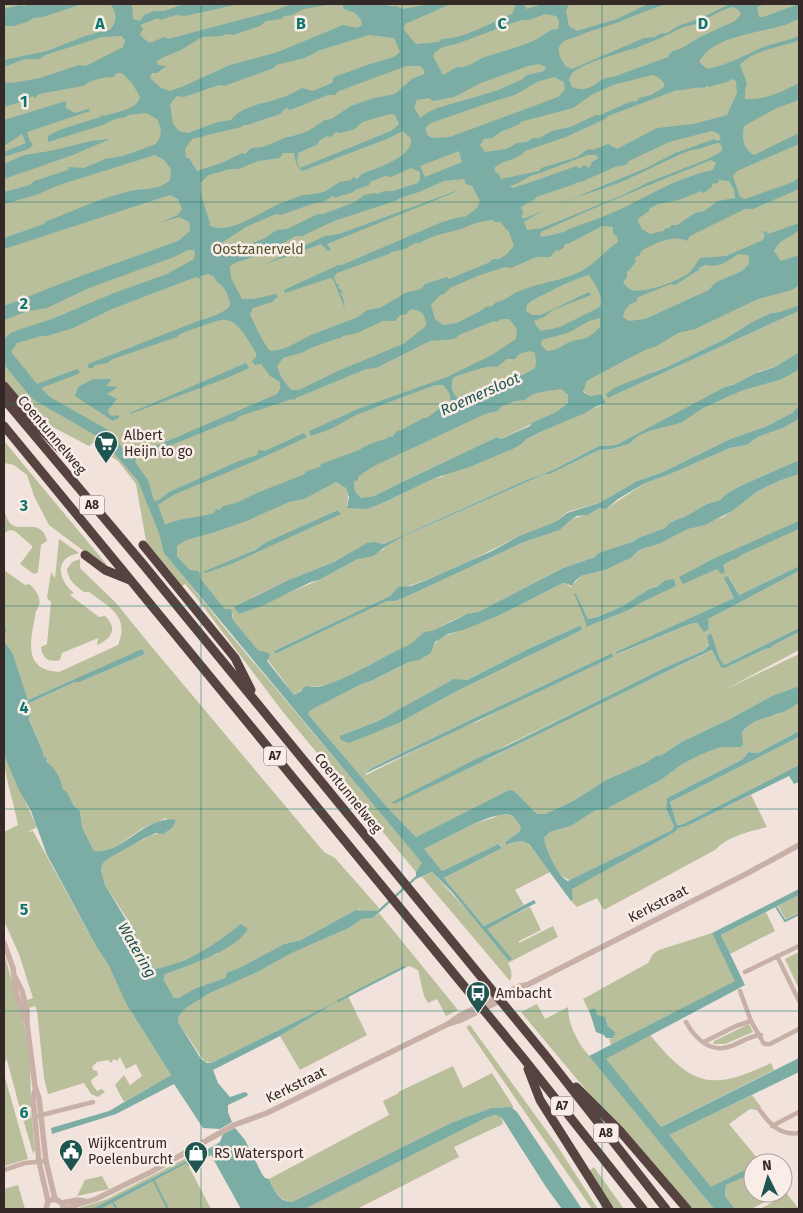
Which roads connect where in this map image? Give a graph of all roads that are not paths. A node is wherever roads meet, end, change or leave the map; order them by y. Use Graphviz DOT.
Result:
graph roads {
  1 [pos="4,386"];
  2 [pos="4,399"];
  3 [pos="4,426"];
  4 [pos="60,449"];
  5 [pos="143,545"];
  6 [pos="85,554"];
  7 [pos="131,580"];
  8 [pos="260,708"];
  9 [pos="799,845"];
  10 [pos="4,943"];
  11 [pos="799,946"];
  12 [pos="778,956"];
  13 [pos="745,972"];
  14 [pos="740,991"];
  15 [pos="799,1000"];
  16 [pos="751,1021"];
  17 [pos="686,1022"];
  18 [pos="799,1029"];
  19 [pos="761,1036"];
  20 [pos="704,1042"];
  21 [pos="546,1056"];
  22 [pos="524,1059"];
  23 [pos="92,1102"];
  24 [pos="758,1108"];
  25 [pos="799,1112"];
  26 [pos="38,1116"];
  27 [pos="772,1126"];
  28 [pos="799,1133"];
  29 [pos="42,1161"];
  30 [pos="4,1170"];
  31 [pos="56,1199"];
  32 [pos="48,1201"];
  33 [pos="63,1207"];
  34 [pos="46,1209"];
  35 [pos="609,1209"];
  36 [pos="643,1209"];
  37 [pos="666,1209"];
  38 [pos="687,1209"];
  1 -- 4 [label="highway"];
  2 -- 8 [label="highway, Coentunnelweg / A8"];
  3 -- 7 [label="highway, A7"];
  5 -- 8 [label="highway, A8"];
  6 -- 7 [label="highway"];
  7 -- 22 [label="highway, A7"];
  8 -- 21 [label="highway, Coentunnelweg / A8"];
  9 -- 33 [label="street, Kerkstraat"];
  10 -- 26 [label="street"];
  11 -- 12 [label="street"];
  12 -- 13 [label="street"];
  12 -- 15 [label="street"];
  14 -- 16 [label="street"];
  16 -- 19 [label="street"];
  16 -- 20 [label="street"];
  17 -- 20 [label="street"];
  18 -- 19 [label="street"];
  19 -- 20 [label="street"];
  21 -- 37 [label="highway, Coentunnelweg / A8"];
  21 -- 38 [label="highway, A8"];
  22 -- 35 [label="highway"];
  22 -- 36 [label="highway, A7"];
  23 -- 26 [label="street"];
  24 -- 27 [label="street"];
  25 -- 27 [label="street"];
  26 -- 29 [label="street"];
  27 -- 28 [label="street"];
  29 -- 30 [label="street"];
  29 -- 31 [label="street"];
  29 -- 32 [label="street"];
  31 -- 32 [label="street"];
  31 -- 33 [label="street"];
  32 -- 34 [label="street"];
}
